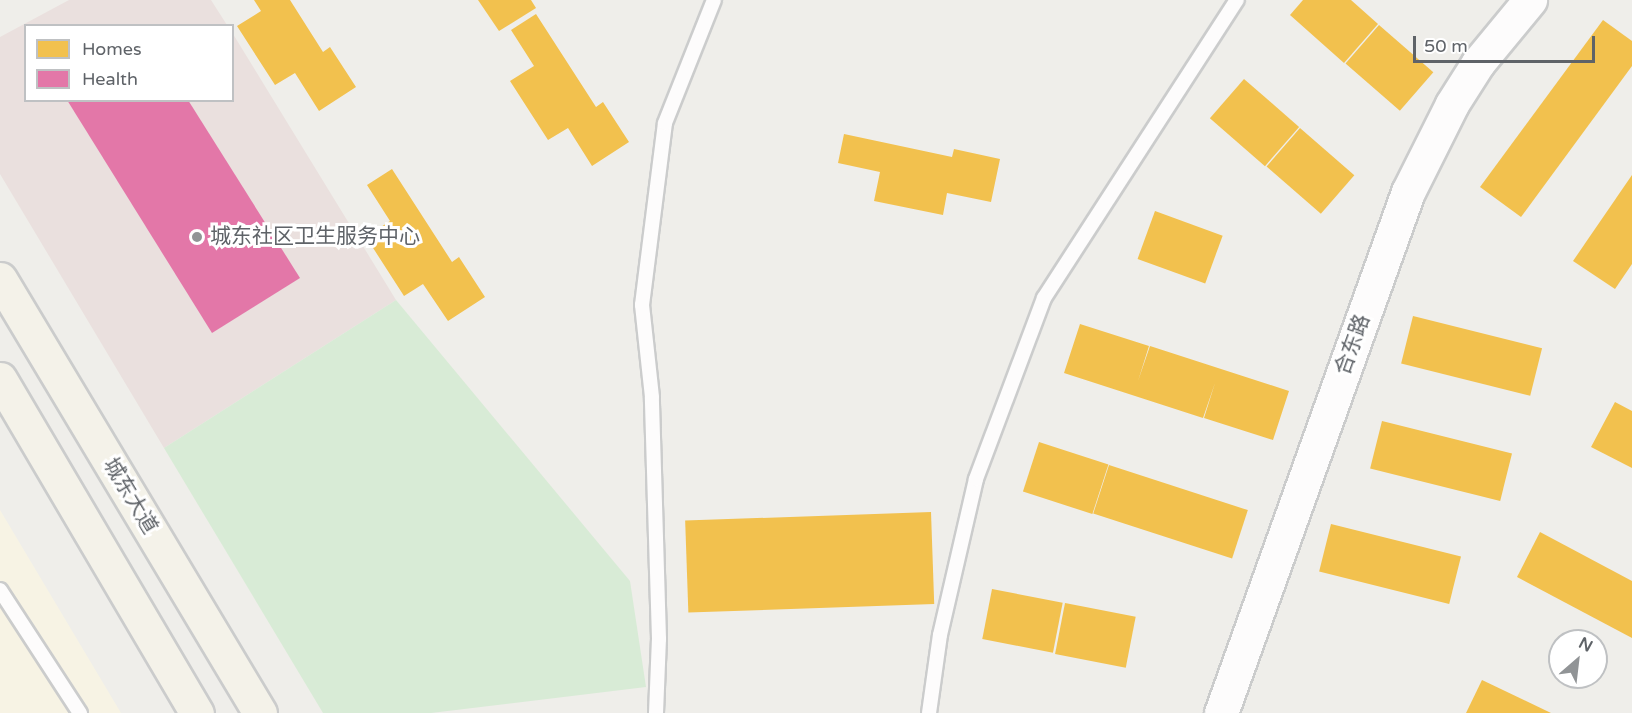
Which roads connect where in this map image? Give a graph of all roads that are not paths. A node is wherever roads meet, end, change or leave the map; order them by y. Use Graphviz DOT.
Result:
graph roads {
  1 [pos="714,0"];
  2 [pos="1237,0"];
  3 [pos="1530,0"];
  4 [pos="0,279"];
  5 [pos="0,379"];
  6 [pos="0,590"];
  7 [pos="80,713"];
  8 [pos="197,713"];
  9 [pos="260,713"];
  10 [pos="656,713"];
  11 [pos="928,713"];
  12 [pos="1221,713"];
  1 -- 10 [label="lane"];
  2 -- 11 [label="lane"];
  3 -- 12 [label="street, 合东路"];
  4 -- 9 [label="main road, 城东大道"];
  5 -- 8 [label="main road"];
  6 -- 7 [label="lane"];
}
